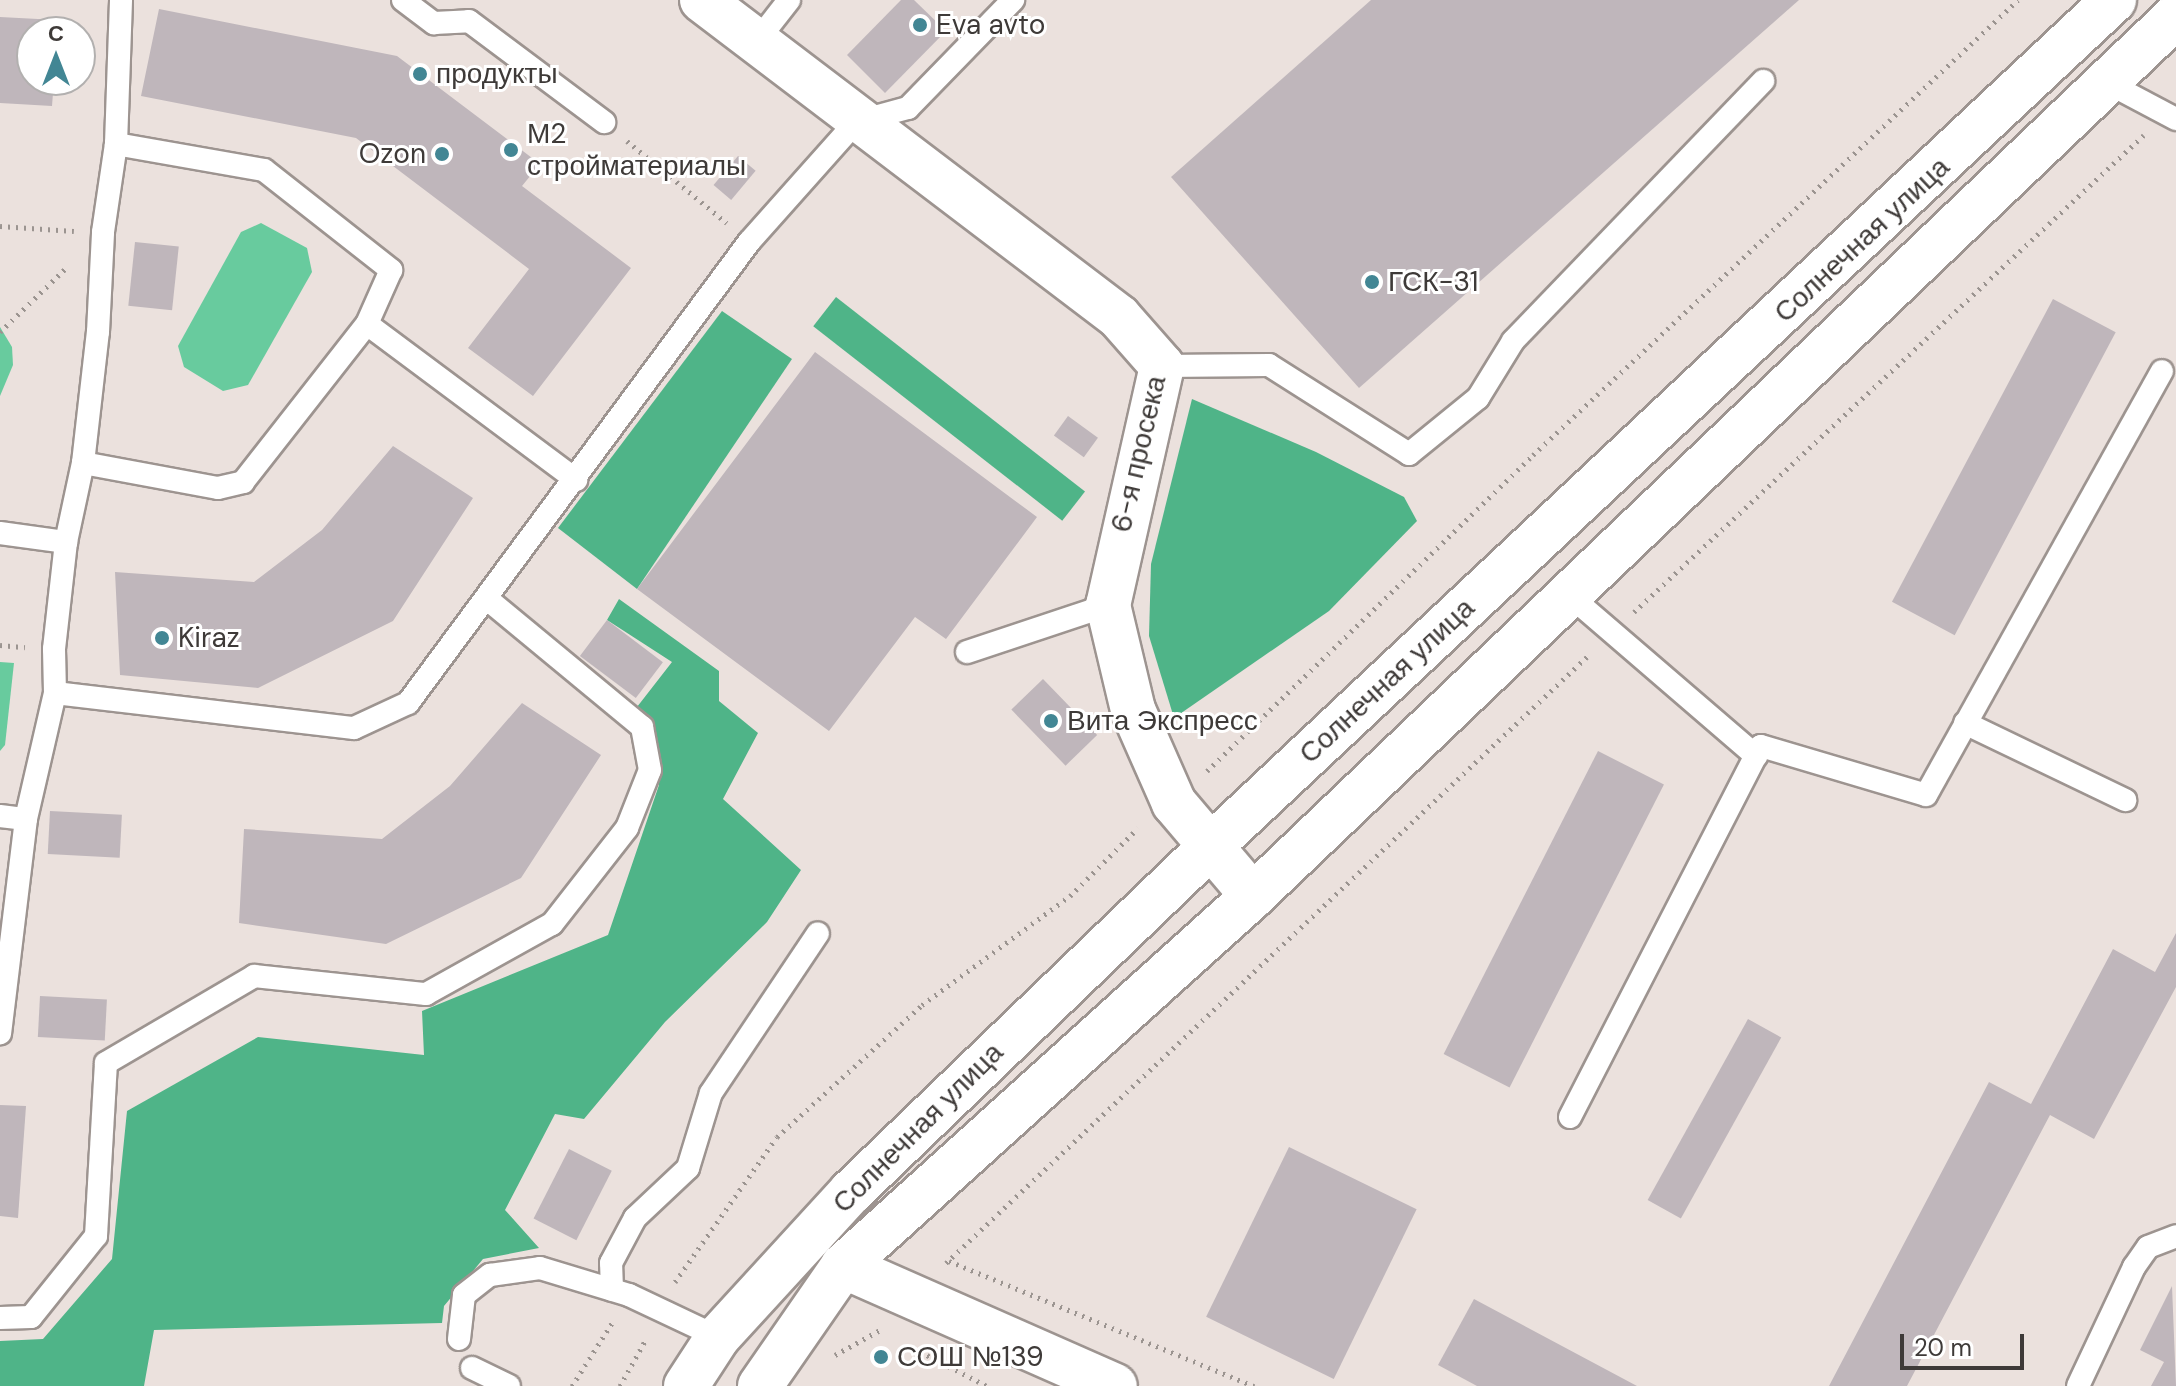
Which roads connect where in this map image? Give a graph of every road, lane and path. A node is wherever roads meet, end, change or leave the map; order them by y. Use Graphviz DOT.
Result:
graph roads {
  1 [pos="121,0"];
  2 [pos="403,0"];
  3 [pos="702,0"];
  4 [pos="789,0"];
  5 [pos="1013,0"];
  6 [pos="2018,0"];
  7 [pos="2114,0"];
  8 [pos="2176,16"];
  9 [pos="757,41"];
  10 [pos="1763,81"];
  11 [pos="2106,82"];
  12 [pos="2171,116"];
  13 [pos="604,122"];
  14 [pos="856,122"];
  15 [pos="116,144"];
  16 [pos="0,226"];
  17 [pos="103,232"];
  18 [pos="749,242"];
  19 [pos="367,324"];
  20 [pos="0,332"];
  21 [pos="1162,366"];
  22 [pos="2162,371"];
  23 [pos="83,463"];
  24 [pos="576,480"];
  25 [pos="0,533"];
  26 [pos="66,542"];
  27 [pos="1569,595"];
  28 [pos="486,598"];
  29 [pos="1108,605"];
  30 [pos="1613,633"];
  31 [pos="967,652"];
  32 [pos="55,693"];
  33 [pos="1965,723"];
  34 [pos="1756,756"];
  35 [pos="2125,800"];
  36 [pos="1174,803"];
  37 [pos="0,816"];
  38 [pos="26,819"];
  39 [pos="1212,845"];
  40 [pos="1253,896"];
  41 [pos="818,933"];
  42 [pos="0,1033"];
  43 [pos="1570,1117"];
  44 [pos="2176,1236"];
  45 [pos="949,1261"];
  46 [pos="843,1266"];
  47 [pos="620,1293"];
  48 [pos="902,1293"];
  49 [pos="0,1318"];
  50 [pos="880,1330"];
  51 [pos="718,1337"];
  52 [pos="893,1337"];
  53 [pos="459,1339"];
  54 [pos="906,1344"];
  55 [pos="830,1358"];
  56 [pos="472,1368"];
  57 [pos="509,1386"];
  58 [pos="572,1386"];
  59 [pos="686,1386"];
  60 [pos="760,1386"];
  61 [pos="987,1386"];
  62 [pos="1115,1386"];
  63 [pos="1254,1386"];
  64 [pos="2078,1386"];
  1 -- 15 [label="lane"];
  2 -- 13 [label="lane"];
  3 -- 9 [label="main road, 6-я просека"];
  4 -- 9 [label="lane"];
  5 -- 14 [label="lane"];
  6 -- 36 [label="path"];
  7 -- 39 [label="main road, Солнечная улица"];
  8 -- 11 [label="main road, Солнечная улица"];
  9 -- 14 [label="main road, 6-я просека"];
  10 -- 21 [label="lane"];
  11 -- 12 [label="lane"];
  11 -- 27 [label="main road, Солнечная улица"];
  12 -- 30 [label="path"];
  13 -- 18 [label="path"];
  14 -- 18 [label="lane"];
  14 -- 21 [label="main road, 6-я просека"];
  15 -- 17 [label="lane"];
  15 -- 19 [label="lane"];
  16 -- 17 [label="path"];
  17 -- 20 [label="path"];
  17 -- 23 [label="lane"];
  18 -- 24 [label="lane"];
  19 -- 23 [label="lane"];
  19 -- 24 [label="lane"];
  21 -- 29 [label="main road, 6-я просека"];
  22 -- 33 [label="lane"];
  23 -- 26 [label="lane"];
  24 -- 28 [label="lane"];
  25 -- 26 [label="lane"];
  26 -- 32 [label="lane"];
  27 -- 30 [label="lane"];
  27 -- 40 [label="main road, Солнечная улица"];
  28 -- 32 [label="lane"];
  28 -- 49 [label="lane"];
  29 -- 31 [label="lane"];
  29 -- 36 [label="main road, 6-я просека"];
  30 -- 34 [label="lane"];
  30 -- 45 [label="path"];
  32 -- 38 [label="lane"];
  33 -- 34 [label="lane"];
  33 -- 35 [label="lane"];
  34 -- 43 [label="lane"];
  36 -- 39 [label="main road, 6-я просека"];
  36 -- 47 [label="path"];
  37 -- 38 [label="lane"];
  38 -- 42 [label="lane"];
  39 -- 40 [label="main road, 6-я просека"];
  39 -- 51 [label="main road, Солнечная улица"];
  40 -- 46 [label="main road, Солнечная улица"];
  41 -- 47 [label="lane"];
  44 -- 64 [label="lane"];
  45 -- 48 [label="path"];
  45 -- 63 [label="path"];
  46 -- 48 [label="main road"];
  46 -- 60 [label="main road, Солнечная улица"];
  47 -- 51 [label="lane"];
  47 -- 53 [label="lane"];
  47 -- 58 [label="path"];
  48 -- 50 [label="path"];
  48 -- 62 [label="main road"];
  50 -- 52 [label="path"];
  50 -- 55 [label="path"];
  51 -- 59 [label="main road, Солнечная улица"];
  54 -- 61 [label="path"];
  56 -- 57 [label="lane"];
}
